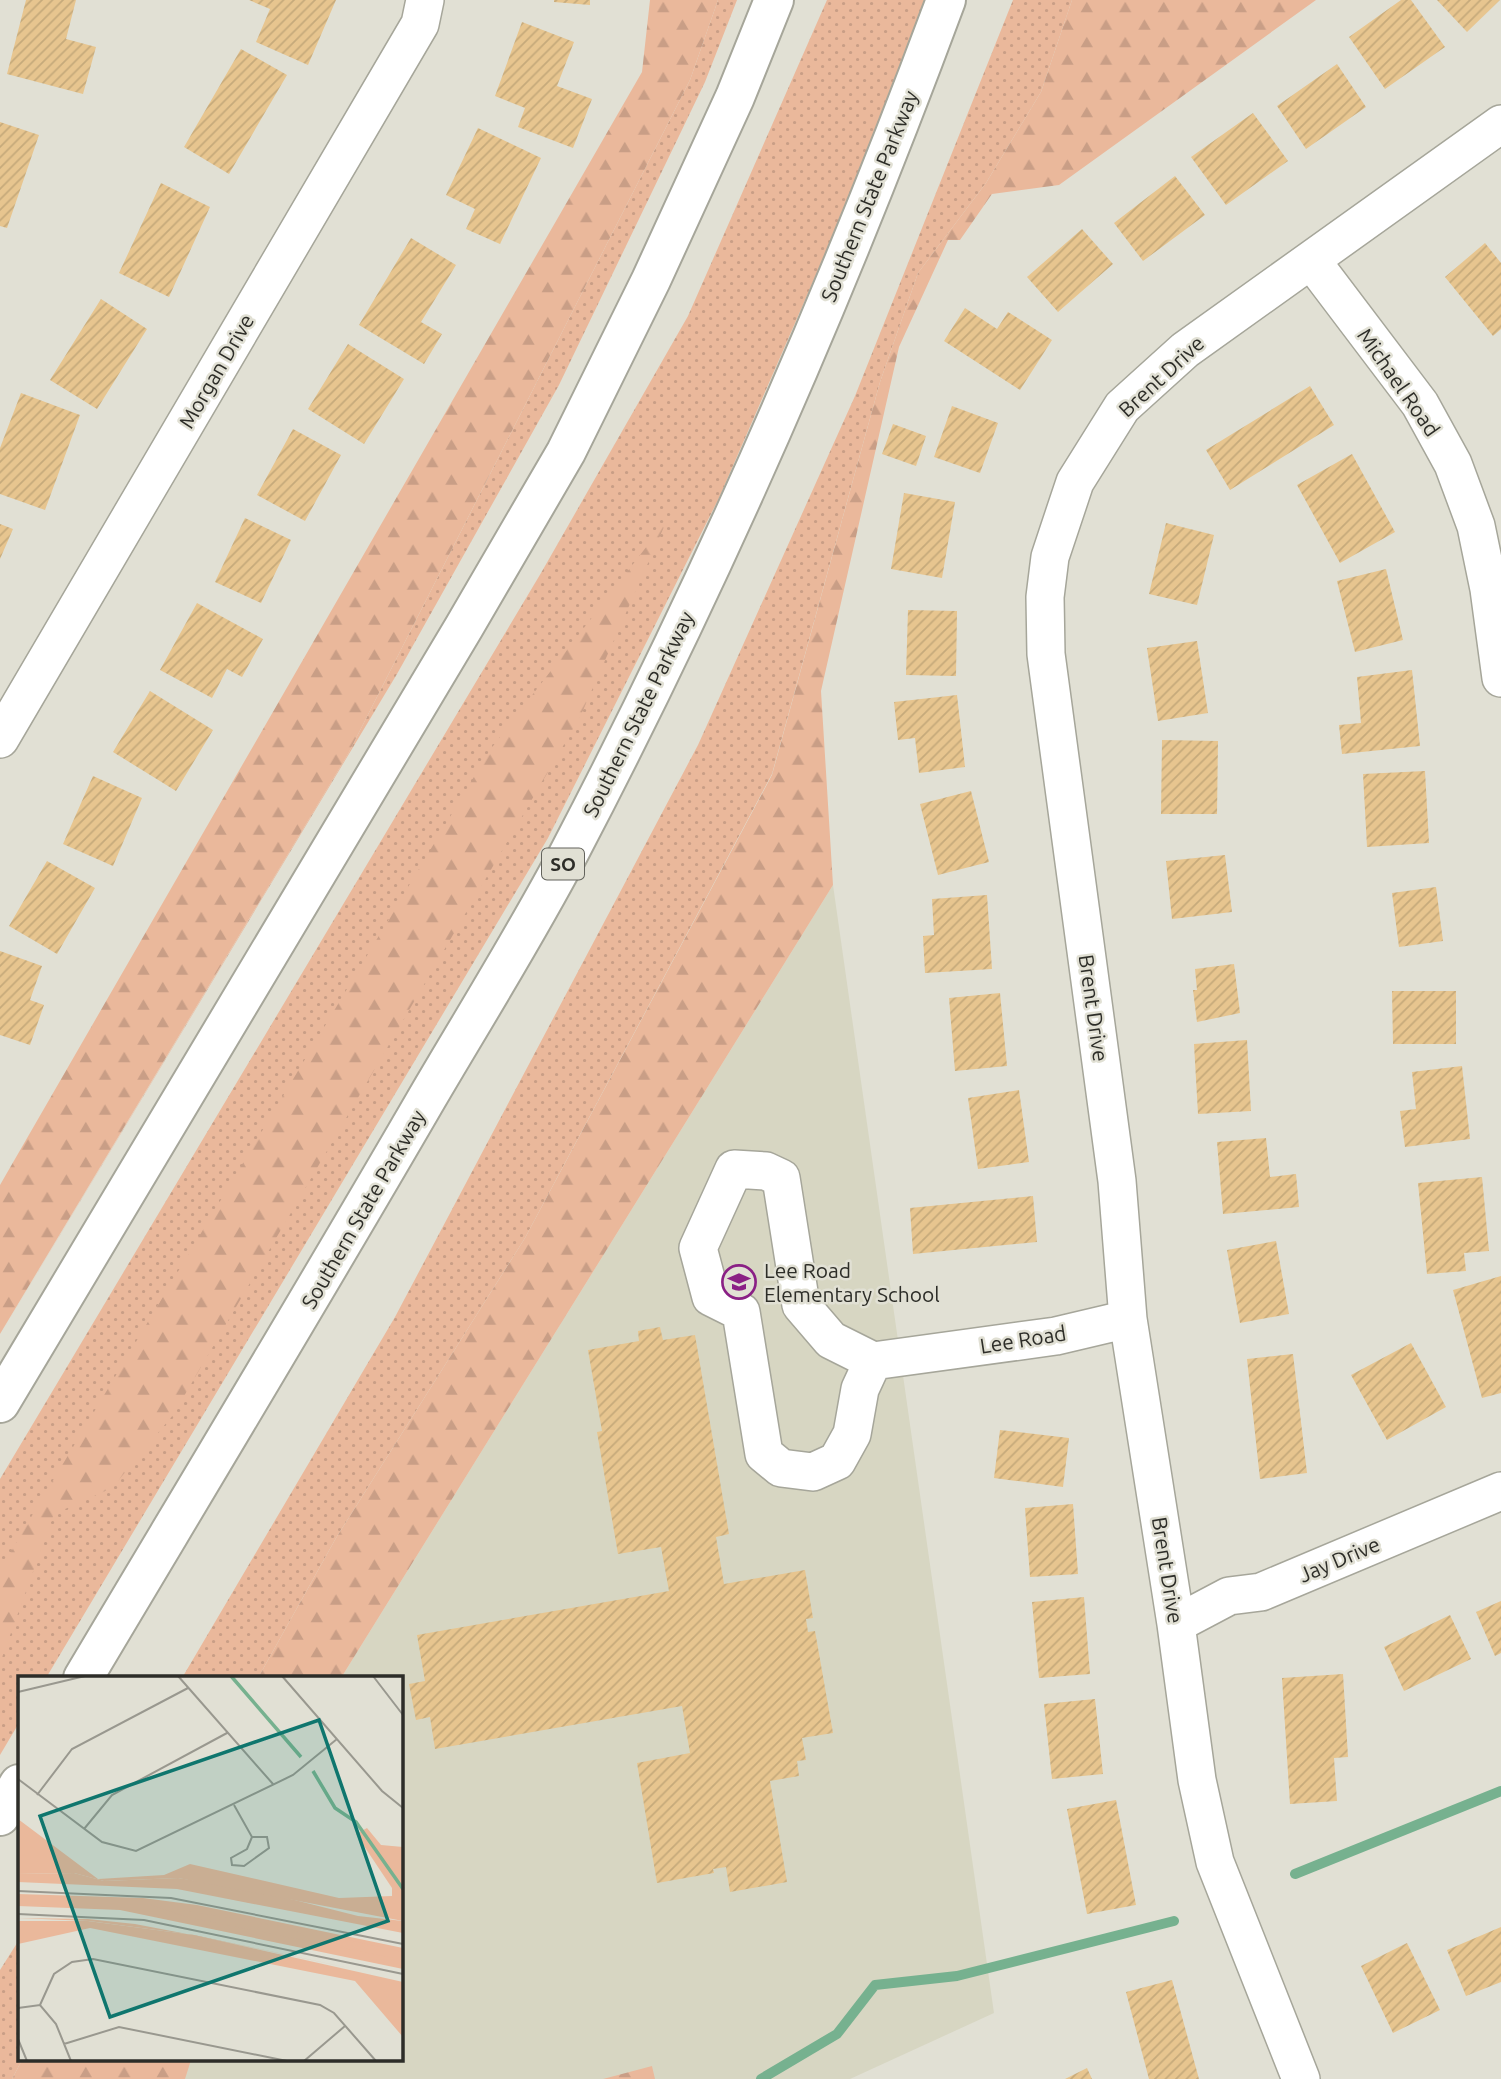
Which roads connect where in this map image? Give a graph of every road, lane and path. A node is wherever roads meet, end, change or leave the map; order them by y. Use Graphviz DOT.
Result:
graph roads {
  1 [pos="425,0"];
  2 [pos="774,0"];
  3 [pos="946,0"];
  4 [pos="1501,124"];
  5 [pos="1311,260"];
  6 [pos="1501,677"];
  7 [pos="0,739"];
  8 [pos="801,1305"];
  9 [pos="741,1312"];
  10 [pos="1128,1319"];
  11 [pos="873,1361"];
  12 [pos="0,1403"];
  13 [pos="1501,1491"];
  14 [pos="1176,1624"];
  15 [pos="83,1676"];
  16 [pos="18,1786"];
  17 [pos="0,1816"];
  18 [pos="1301,2079"];
  1 -- 7 [label="street, Morgan Drive"];
  2 -- 12 [label="highway"];
  3 -- 15 [label="highway, Southern State Parkway / SO"];
  4 -- 5 [label="street, Brent Drive"];
  5 -- 6 [label="street, Michael Road"];
  5 -- 10 [label="street, Brent Drive"];
  8 -- 9 [label="street"];
  8 -- 9 [label="street"];
  8 -- 11 [label="street"];
  9 -- 11 [label="street"];
  10 -- 11 [label="street, Lee Road"];
  10 -- 14 [label="street, Brent Drive"];
  13 -- 14 [label="street, Jay Drive"];
  14 -- 18 [label="street, Brent Drive"];
  16 -- 17 [label="highway"];
}
